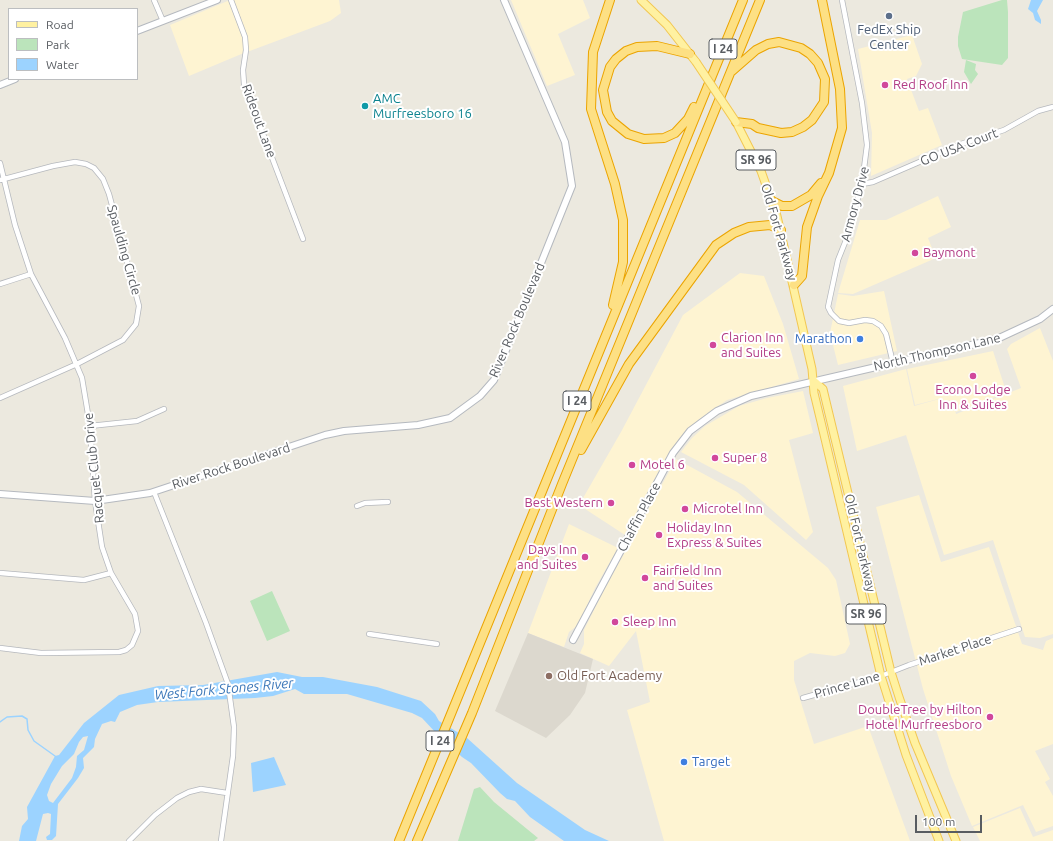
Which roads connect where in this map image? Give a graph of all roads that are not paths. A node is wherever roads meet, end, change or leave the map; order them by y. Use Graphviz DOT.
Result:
graph roads {
  1 [pos="154,0"];
  2 [pos="217,0"];
  3 [pos="231,0"];
  4 [pos="504,0"];
  5 [pos="610,0"];
  6 [pos="616,0"];
  7 [pos="641,0"];
  8 [pos="743,0"];
  9 [pos="760,0"];
  10 [pos="822,0"];
  11 [pos="842,0"];
  12 [pos="604,20"];
  13 [pos="163,21"];
  14 [pos="138,31"];
  15 [pos="690,54"];
  16 [pos="730,72"];
  17 [pos="12,80"];
  18 [pos="0,85"];
  19 [pos="703,98"];
  20 [pos="1053,107"];
  21 [pos="736,122"];
  22 [pos="836,154"];
  23 [pos="0,163"];
  24 [pos="2,180"];
  25 [pos="862,184"];
  26 [pos="772,201"];
  27 [pos="781,230"];
  28 [pos="303,239"];
  29 [pos="32,274"];
  30 [pos="0,284"];
  31 [pos="794,285"];
  32 [pos="1053,309"];
  33 [pos="607,330"];
  34 [pos="893,363"];
  35 [pos="77,364"];
  36 [pos="814,382"];
  37 [pos="0,398"];
  38 [pos="164,409"];
  39 [pos="90,426"];
  40 [pos="562,484"];
  41 [pos="154,492"];
  42 [pos="0,494"];
  43 [pos="95,501"];
  44 [pos="388,502"];
  45 [pos="357,506"];
  46 [pos="111,573"];
  47 [pos="0,574"];
  48 [pos="1019,629"];
  49 [pos="369,634"];
  50 [pos="573,640"];
  51 [pos="436,644"];
  52 [pos="0,648"];
  53 [pos="891,672"];
  54 [pos="881,676"];
  55 [pos="803,698"];
  56 [pos="227,793"];
  57 [pos="129,841"];
  58 [pos="221,841"];
  59 [pos="399,841"];
  60 [pos="417,841"];
  61 [pos="939,841"];
  62 [pos="956,841"];
  1 -- 13 [label="street"];
  2 -- 13 [label="street"];
  3 -- 28 [label="street, Rideout Lane"];
  4 -- 41 [label="street, River Rock Boulevard"];
  5 -- 12 [label="highway"];
  6 -- 12 [label="highway"];
  7 -- 15 [label="main road, Old Fort Parkway / SR 96"];
  8 -- 19 [label="highway, I 24"];
  9 -- 16 [label="highway, I 24"];
  10 -- 22 [label="highway"];
  11 -- 25 [label="street, Armory Drive"];
  12 -- 33 [label="highway"];
  13 -- 14 [label="street"];
  15 -- 19 [label="highway"];
  15 -- 21 [label="main road, Old Fort Parkway / SR 96, bridge"];
  16 -- 21 [label="highway"];
  16 -- 40 [label="highway, I 24"];
  17 -- 18 [label="street"];
  19 -- 33 [label="highway, I 24"];
  20 -- 25 [label="street, GO USA Court"];
  21 -- 26 [label="main road, Old Fort Parkway / SR 96"];
  22 -- 26 [label="highway"];
  22 -- 31 [label="highway"];
  23 -- 24 [label="street, Racquet Club Drive"];
  24 -- 29 [label="street, Racquet Club Drive"];
  24 -- 35 [label="street, Spaulding Circle"];
  25 -- 34 [label="street, Armory Drive"];
  26 -- 27 [label="main road, Old Fort Parkway / SR 96"];
  27 -- 31 [label="main road, Old Fort Parkway / SR 96"];
  27 -- 40 [label="highway"];
  29 -- 30 [label="street"];
  29 -- 35 [label="street, Racquet Club Drive"];
  31 -- 36 [label="main road, Old Fort Parkway / SR 96"];
  32 -- 34 [label="street, North Thompson Lane"];
  33 -- 59 [label="highway, I 24"];
  34 -- 36 [label="street, North Thompson Lane"];
  35 -- 37 [label="street, Spaulding Circle"];
  35 -- 39 [label="street, Racquet Club Drive"];
  36 -- 50 [label="street, Chaffin Place"];
  36 -- 53 [label="main road, Old Fort Parkway / SR 96"];
  36 -- 54 [label="main road, Old Fort Parkway / SR 96"];
  38 -- 39 [label="street"];
  39 -- 43 [label="street, Racquet Club Drive"];
  40 -- 60 [label="highway, I 24"];
  41 -- 43 [label="street, River Rock Boulevard"];
  41 -- 56 [label="street"];
  42 -- 43 [label="street, River Rock Boulevard"];
  43 -- 46 [label="street, Racquet Club Drive"];
  44 -- 45 [label="street"];
  46 -- 47 [label="street"];
  46 -- 52 [label="street, Racquet Club Drive"];
  48 -- 53 [label="street, Market Place"];
  49 -- 51 [label="street"];
  53 -- 54 [label="street, Prince Lane"];
  53 -- 62 [label="main road, Old Fort Parkway / SR 96"];
  54 -- 55 [label="street, Prince Lane"];
  54 -- 61 [label="main road, Old Fort Parkway / SR 96"];
  56 -- 57 [label="street"];
  56 -- 58 [label="street"];
}
